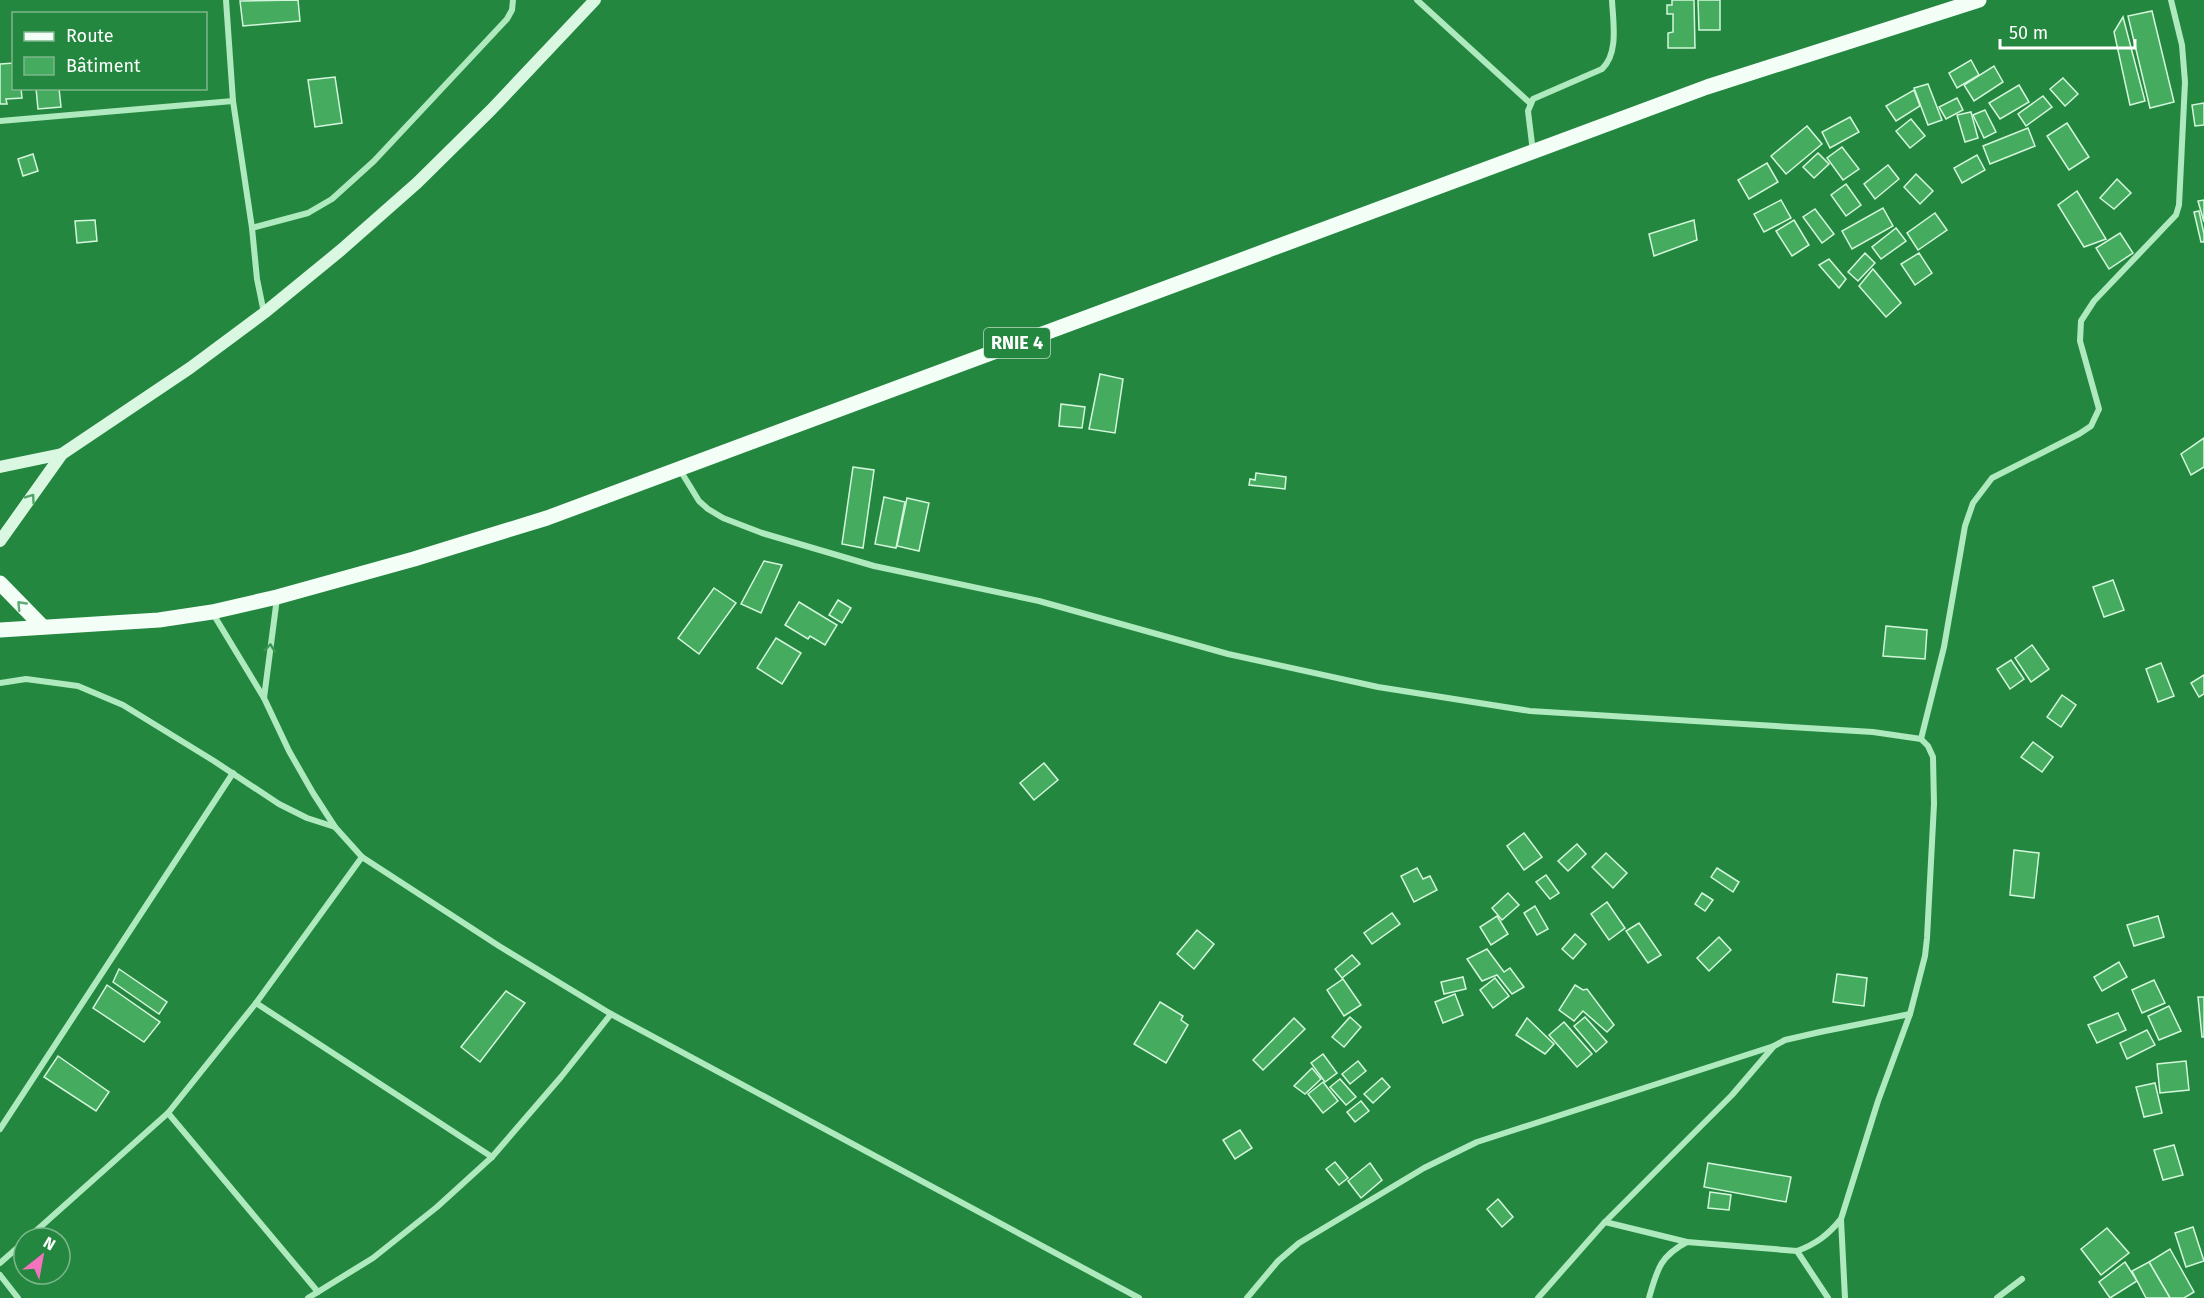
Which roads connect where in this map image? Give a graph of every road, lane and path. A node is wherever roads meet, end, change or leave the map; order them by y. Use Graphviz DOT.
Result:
graph roads {
  1 [pos="226,0"];
  2 [pos="513,0"];
  3 [pos="595,0"];
  4 [pos="1417,0"];
  5 [pos="1612,0"];
  6 [pos="1979,0"];
  7 [pos="2171,0"];
  8 [pos="233,101"];
  9 [pos="1530,103"];
  10 [pos="0,121"];
  11 [pos="1533,152"];
  12 [pos="252,228"];
  13 [pos="264,312"];
  14 [pos="62,454"];
  15 [pos="0,467"];
  16 [pos="680,469"];
  17 [pos="0,541"];
  18 [pos="0,584"];
  19 [pos="277,597"];
  20 [pos="212,612"];
  21 [pos="42,627"];
  22 [pos="0,630"];
  23 [pos="0,683"];
  24 [pos="264,698"];
  25 [pos="1921,740"];
  26 [pos="233,773"];
  27 [pos="335,826"];
  28 [pos="362,857"];
  29 [pos="256,1003"];
  30 [pos="611,1014"];
  31 [pos="1910,1014"];
  32 [pos="1774,1046"];
  33 [pos="168,1113"];
  34 [pos="0,1129"];
  35 [pos="492,1157"];
  36 [pos="1841,1219"];
  37 [pos="1605,1222"];
  38 [pos="41,1226"];
  39 [pos="1687,1242"];
  40 [pos="1797,1251"];
  41 [pos="12,1252"];
  42 [pos="0,1263"];
  43 [pos="0,1275"];
  44 [pos="2022,1279"];
  45 [pos="318,1292"];
  46 [pos="18,1298"];
  47 [pos="308,1298"];
  48 [pos="1139,1298"];
  49 [pos="1247,1298"];
  50 [pos="1538,1298"];
  51 [pos="1649,1298"];
  52 [pos="1828,1298"];
  53 [pos="1845,1298"];
  54 [pos="1997,1298"];
  1 -- 8 [label="street"];
  2 -- 12 [label="street"];
  3 -- 13 [label="main road"];
  4 -- 9 [label="street"];
  5 -- 9 [label="street"];
  6 -- 11 [label="main road, RNIE 4"];
  7 -- 25 [label="street"];
  8 -- 10 [label="street"];
  8 -- 12 [label="street"];
  9 -- 11 [label="street"];
  11 -- 16 [label="main road, RNIE 4"];
  12 -- 13 [label="street"];
  13 -- 14 [label="main road"];
  14 -- 15 [label="main road"];
  17 -- 14 [label="main road, one-way"];
  16 -- 19 [label="main road, RNIE 4"];
  16 -- 25 [label="street"];
  21 -- 18 [label="main road, one-way"];
  19 -- 20 [label="main road, RNIE 4"];
  24 -- 19 [label="street, one-way"];
  20 -- 21 [label="main road, RNIE 4"];
  20 -- 24 [label="street"];
  21 -- 22 [label="main road, RNIE 4"];
  23 -- 26 [label="street"];
  24 -- 27 [label="street"];
  25 -- 31 [label="street"];
  26 -- 27 [label="street"];
  26 -- 34 [label="street"];
  27 -- 28 [label="street"];
  28 -- 29 [label="street"];
  28 -- 30 [label="street"];
  29 -- 33 [label="street"];
  29 -- 35 [label="street"];
  30 -- 35 [label="street"];
  30 -- 48 [label="street"];
  31 -- 32 [label="street"];
  31 -- 36 [label="street"];
  32 -- 37 [label="street"];
  32 -- 49 [label="street"];
  33 -- 38 [label="street"];
  33 -- 45 [label="street"];
  35 -- 45 [label="street"];
  36 -- 40 [label="street"];
  36 -- 53 [label="street"];
  37 -- 39 [label="street"];
  37 -- 50 [label="street"];
  39 -- 40 [label="street"];
  39 -- 51 [label="street"];
  40 -- 52 [label="street"];
  41 -- 42 [label="street"];
  43 -- 46 [label="street"];
  44 -- 54 [label="street"];
  45 -- 47 [label="street"];
}
